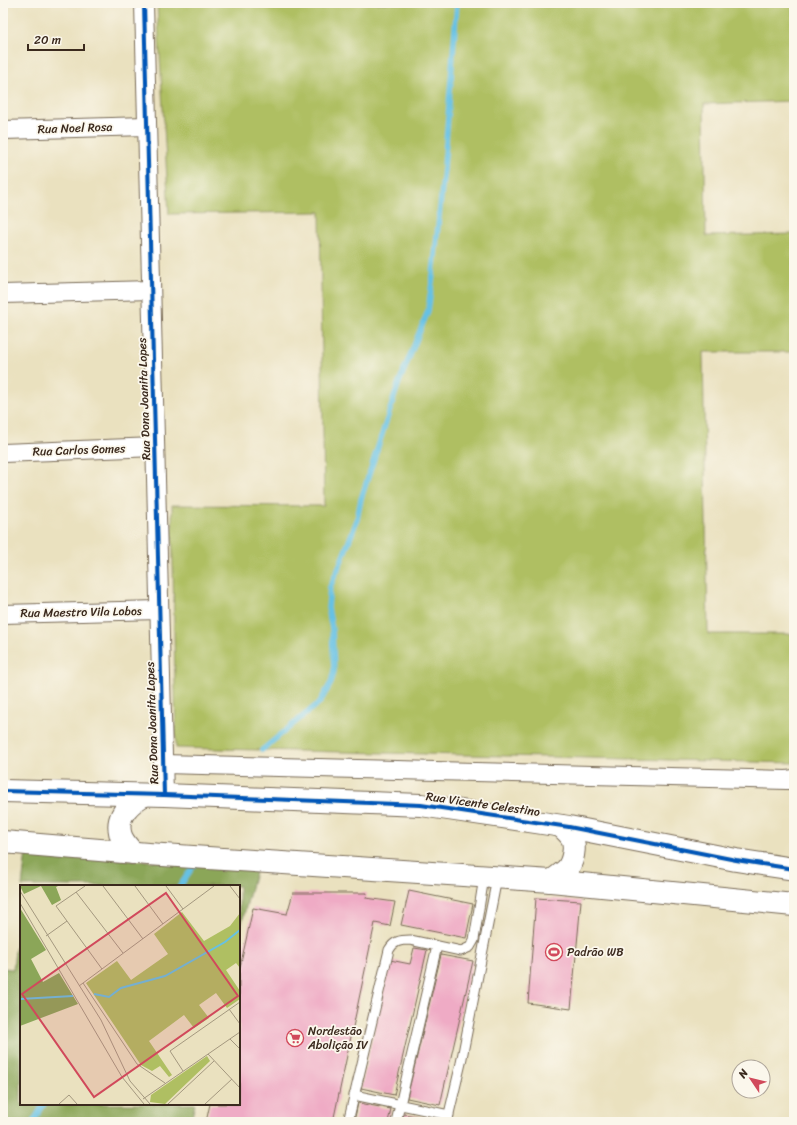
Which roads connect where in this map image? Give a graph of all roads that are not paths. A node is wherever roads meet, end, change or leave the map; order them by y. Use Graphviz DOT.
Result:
graph roads {
  1 [pos="144,3"];
  2 [pos="147,126"];
  3 [pos="3,130"];
  4 [pos="151,290"];
  5 [pos="3,294"];
  6 [pos="155,447"];
  7 [pos="3,453"];
  8 [pos="159,610"];
  9 [pos="3,614"];
  10 [pos="163,764"];
  11 [pos="794,779"];
  12 [pos="3,791"];
  13 [pos="154,795"];
  14 [pos="561,826"];
  15 [pos="3,842"];
  16 [pos="140,854"];
  17 [pos="794,869"];
  18 [pos="491,877"];
  19 [pos="551,881"];
  20 [pos="794,905"];
  21 [pos="437,946"];
  22 [pos="354,1095"];
  23 [pos="400,1105"];
  24 [pos="448,1119"];
  25 [pos="348,1122"];
  26 [pos="396,1122"];
  1 -- 2 [label="street, Rua Dona Joanita Lopes"];
  2 -- 3 [label="street, Rua Noel Rosa"];
  2 -- 4 [label="street, Rua Dona Joanita Lopes"];
  4 -- 5 [label="street"];
  4 -- 6 [label="street, Rua Dona Joanita Lopes"];
  6 -- 7 [label="street, Rua Carlos Gomes"];
  6 -- 8 [label="street, Rua Dona Joanita Lopes"];
  8 -- 9 [label="street, Rua Maestro Vila Lobos"];
  8 -- 10 [label="street, Rua Dona Joanita Lopes"];
  10 -- 11 [label="street, Rua Vicente Celestino"];
  10 -- 13 [label="street, Rua Dona Joanita Lopes"];
  12 -- 13 [label="street, Rua Vicente Celestino"];
  13 -- 14 [label="street, Rua Vicente Celestino"];
  13 -- 16 [label="street"];
  14 -- 17 [label="street, Rua Vicente Celestino"];
  14 -- 19 [label="street"];
  15 -- 16 [label="street"];
  16 -- 18 [label="street"];
  18 -- 19 [label="street"];
  18 -- 21 [label="lane"];
  18 -- 24 [label="lane"];
  19 -- 20 [label="street"];
  21 -- 22 [label="lane"];
  21 -- 23 [label="lane"];
  22 -- 23 [label="lane"];
  22 -- 25 [label="lane"];
  23 -- 24 [label="lane"];
  23 -- 26 [label="lane"];
}
